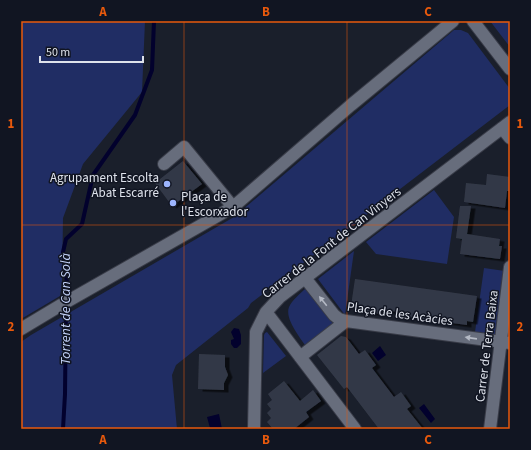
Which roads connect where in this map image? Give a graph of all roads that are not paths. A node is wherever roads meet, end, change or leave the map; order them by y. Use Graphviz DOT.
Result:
graph roads {
  1 [pos="453,21"];
  2 [pos="473,21"];
  3 [pos="510,69"];
  4 [pos="506,125"];
  5 [pos="510,138"];
  6 [pos="164,164"];
  7 [pos="233,207"];
  8 [pos="510,267"];
  9 [pos="305,278"];
  10 [pos="266,312"];
  11 [pos="346,321"];
  12 [pos="21,329"];
  13 [pos="505,342"];
  14 [pos="300,357"];
  15 [pos="254,429"];
  16 [pos="355,429"];
  17 [pos="490,429"];
  1 -- 7 [label="street"];
  2 -- 3 [label="street"];
  4 -- 5 [label="street"];
  4 -- 9 [label="street, Carrer de la Font de Can Vinyers"];
  6 -- 7 [label="street"];
  7 -- 12 [label="street"];
  8 -- 13 [label="street, Carrer de Terra Baixa"];
  9 -- 10 [label="street, Carrer de la Font de Can Vinyers"];
  11 -- 9 [label="street, Plaça de les Acàcies, one-way"];
  10 -- 14 [label="street"];
  10 -- 15 [label="street, Carrer de la Font de Can Vinyers"];
  13 -- 11 [label="street, Plaça de les Acàcies, one-way"];
  11 -- 14 [label="street"];
  13 -- 17 [label="street, Carrer de Terra Baixa"];
  14 -- 16 [label="street"];
}
